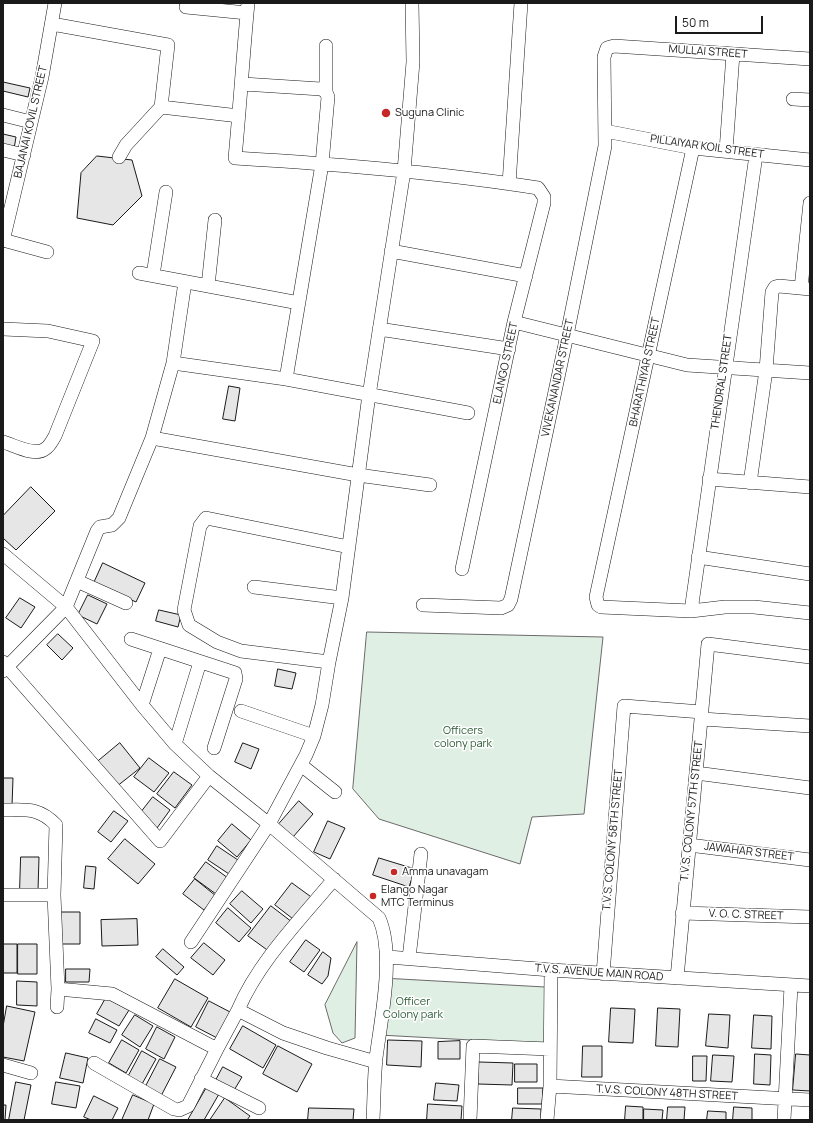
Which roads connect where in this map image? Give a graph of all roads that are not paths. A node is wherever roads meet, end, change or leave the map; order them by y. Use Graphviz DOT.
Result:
graph roads {
  1 [pos="55,3"];
  2 [pos="412,3"];
  3 [pos="522,3"];
  4 [pos="186,7"];
  5 [pos="247,8"];
  6 [pos="52,24"];
  7 [pos="326,46"];
  8 [pos="607,48"];
  9 [pos="733,54"];
  10 [pos="810,59"];
  11 [pos="243,84"];
  12 [pos="326,92"];
  13 [pos="793,99"];
  14 [pos="810,100"];
  15 [pos="161,107"];
  16 [pos="3,116"];
  17 [pos="239,116"];
  18 [pos="32,122"];
  19 [pos="605,131"];
  20 [pos="694,148"];
  21 [pos="3,150"];
  22 [pos="726,151"];
  23 [pos="24,155"];
  24 [pos="756,155"];
  25 [pos="118,157"];
  26 [pos="810,160"];
  27 [pos="322,164"];
  28 [pos="404,171"];
  29 [pos="509,184"];
  30 [pos="166,192"];
  31 [pos="810,203"];
  32 [pos="215,220"];
  33 [pos="3,240"];
  34 [pos="391,251"];
  35 [pos="47,252"];
  36 [pos="139,273"];
  37 [pos="153,275"];
  38 [pos="526,276"];
  39 [pos="185,282"];
  40 [pos="208,286"];
  41 [pos="806,288"];
  42 [pos="299,303"];
  43 [pos="514,322"];
  44 [pos="3,329"];
  45 [pos="379,329"];
  46 [pos="567,335"];
  47 [pos="509,349"];
  48 [pos="649,355"];
  49 [pos="173,363"];
  50 [pos="724,368"];
  51 [pos="766,370"];
  52 [pos="810,373"];
  53 [pos="286,379"];
  54 [pos="369,395"];
  55 [pos="468,413"];
  56 [pos="152,438"];
  57 [pos="3,442"];
  58 [pos="358,475"];
  59 [pos="708,480"];
  60 [pos="750,483"];
  61 [pos="430,485"];
  62 [pos="810,487"];
  63 [pos="349,547"];
  64 [pos="3,554"];
  65 [pos="698,557"];
  66 [pos="462,568"];
  67 [pos="810,574"];
  68 [pos="78,581"];
  69 [pos="254,587"];
  70 [pos="342,598"];
  71 [pos="126,603"];
  72 [pos="422,605"];
  73 [pos="66,607"];
  74 [pos="691,611"];
  75 [pos="810,613"];
  76 [pos="131,639"];
  77 [pos="160,649"];
  78 [pos="810,657"];
  79 [pos="200,662"];
  80 [pos="329,662"];
  81 [pos="4,666"];
  82 [pos="142,705"];
  83 [pos="241,711"];
  84 [pos="702,715"];
  85 [pos="810,726"];
  86 [pos="314,736"];
  87 [pos="175,744"];
  88 [pos="214,748"];
  89 [pos="301,765"];
  90 [pos="696,773"];
  91 [pos="209,776"];
  92 [pos="810,788"];
  93 [pos="335,792"];
  94 [pos="3,810"];
  95 [pos="269,824"];
  96 [pos="689,845"];
  97 [pos="421,854"];
  98 [pos="810,860"];
  99 [pos="334,879"];
  100 [pos="3,895"];
  101 [pos="54,895"];
  102 [pos="682,913"];
  103 [pos="810,917"];
  104 [pos="191,942"];
  105 [pos="388,957"];
  106 [pos="409,958"];
  107 [pos="551,970"];
  108 [pos="603,974"];
  109 [pos="677,978"];
  110 [pos="791,986"];
  111 [pos="810,986"];
  112 [pos="58,989"];
  113 [pos="57,1007"];
  114 [pos="238,1010"];
  115 [pos="217,1049"];
  116 [pos="550,1049"];
  117 [pos="376,1062"];
  118 [pos="94,1064"];
  119 [pos="3,1065"];
  120 [pos="31,1073"];
  121 [pos="201,1079"];
  122 [pos="550,1086"];
  123 [pos="785,1100"];
  124 [pos="810,1100"];
  125 [pos="259,1108"];
  126 [pos="373,1120"];
  127 [pos="470,1120"];
  128 [pos="547,1120"];
  129 [pos="784,1120"];
  1 -- 6 [label="street, BAJANAI KOVIL STREET"];
  2 -- 28 [label="street"];
  3 -- 29 [label="street"];
  4 -- 5 [label="street"];
  5 -- 11 [label="street"];
  6 -- 15 [label="street"];
  6 -- 18 [label="street, BAJANAI KOVIL STREET"];
  7 -- 12 [label="street"];
  8 -- 9 [label="street, MULLAI STREET"];
  8 -- 19 [label="street, VIVEKANANDAR STREET"];
  9 -- 10 [label="street, MULLAI STREET"];
  9 -- 22 [label="street"];
  11 -- 12 [label="street"];
  11 -- 17 [label="street"];
  12 -- 27 [label="street"];
  13 -- 14 [label="street"];
  15 -- 17 [label="street"];
  15 -- 25 [label="street"];
  16 -- 18 [label="street"];
  17 -- 27 [label="street, ELANGO STREET"];
  18 -- 23 [label="street, BAJANAI KOVIL STREET"];
  19 -- 20 [label="street, PILLAIYAR KOIL STREET"];
  19 -- 46 [label="street, VIVEKANANDAR STREET"];
  20 -- 22 [label="street, PILLAIYAR KOIL STREET"];
  20 -- 48 [label="street, BHARATHIYAR STREET"];
  21 -- 23 [label="street"];
  22 -- 24 [label="street, PILLAIYAR KOIL STREET"];
  23 -- 33 [label="street, BAJANAI KOVIL STREET"];
  24 -- 26 [label="street, PILLAIYAR KOIL STREET"];
  24 -- 50 [label="street, THENDRAL STREET"];
  27 -- 28 [label="street, ELANGO STREET"];
  27 -- 42 [label="street"];
  28 -- 29 [label="street, ELANGO STREET"];
  28 -- 34 [label="street"];
  29 -- 38 [label="street, ELANGO STREET"];
  30 -- 37 [label="street"];
  31 -- 41 [label="street"];
  32 -- 40 [label="street"];
  33 -- 35 [label="street"];
  34 -- 38 [label="street"];
  34 -- 45 [label="street"];
  36 -- 37 [label="street"];
  37 -- 39 [label="street"];
  38 -- 43 [label="street, ELANGO STREET"];
  39 -- 40 [label="street"];
  39 -- 49 [label="street"];
  40 -- 42 [label="street"];
  41 -- 51 [label="street"];
  42 -- 53 [label="street"];
  43 -- 46 [label="street"];
  43 -- 47 [label="street, ELANGO STREET"];
  44 -- 57 [label="street"];
  45 -- 47 [label="street"];
  45 -- 54 [label="street"];
  46 -- 48 [label="street"];
  46 -- 72 [label="street, VIVEKANANDAR STREET"];
  47 -- 66 [label="street, ELANGO STREET"];
  48 -- 50 [label="street"];
  48 -- 74 [label="street, BHARATHIYAR STREET"];
  49 -- 53 [label="street"];
  49 -- 56 [label="street"];
  50 -- 51 [label="street"];
  50 -- 59 [label="street, THENDRAL STREET"];
  51 -- 52 [label="street"];
  51 -- 60 [label="street"];
  53 -- 54 [label="street"];
  54 -- 55 [label="street"];
  54 -- 58 [label="street"];
  56 -- 58 [label="street"];
  56 -- 68 [label="street"];
  58 -- 61 [label="street"];
  58 -- 63 [label="street"];
  59 -- 60 [label="street"];
  59 -- 65 [label="street, THENDRAL STREET"];
  60 -- 62 [label="street"];
  63 -- 70 [label="street"];
  63 -- 80 [label="street"];
  64 -- 73 [label="street"];
  65 -- 67 [label="street"];
  65 -- 74 [label="street, THENDRAL STREET"];
  68 -- 71 [label="street"];
  68 -- 73 [label="street"];
  69 -- 70 [label="street"];
  70 -- 80 [label="street"];
  73 -- 81 [label="street"];
  73 -- 82 [label="street"];
  74 -- 75 [label="street"];
  76 -- 77 [label="street"];
  77 -- 79 [label="street"];
  77 -- 82 [label="street"];
  78 -- 84 [label="street, T.V.S. COLONY 57TH STREET"];
  79 -- 87 [label="street"];
  79 -- 88 [label="street"];
  80 -- 86 [label="street"];
  81 -- 91 [label="street"];
  82 -- 87 [label="street"];
  83 -- 86 [label="street"];
  84 -- 85 [label="street"];
  84 -- 90 [label="street, T.V.S. COLONY 57TH STREET"];
  84 -- 108 [label="street, T.V.S. COLONY 58TH STREET"];
  86 -- 89 [label="street"];
  87 -- 91 [label="street"];
  89 -- 93 [label="street"];
  89 -- 95 [label="street"];
  90 -- 92 [label="street"];
  90 -- 96 [label="street, T.V.S. COLONY 57TH STREET"];
  91 -- 95 [label="street"];
  94 -- 101 [label="street"];
  95 -- 99 [label="street"];
  95 -- 104 [label="street"];
  96 -- 98 [label="street, JAWAHAR STREET"];
  96 -- 102 [label="street, T.V.S. COLONY 57TH STREET"];
  97 -- 106 [label="street"];
  99 -- 105 [label="street"];
  99 -- 114 [label="street"];
  100 -- 101 [label="street"];
  101 -- 112 [label="street"];
  102 -- 103 [label="street, V. O. C. STREET"];
  102 -- 109 [label="street, T.V.S. COLONY 57TH STREET"];
  105 -- 106 [label="street, T.V.S. AVENUE MAIN ROAD"];
  105 -- 117 [label="street"];
  106 -- 107 [label="street, T.V.S. AVENUE MAIN ROAD"];
  107 -- 108 [label="street, T.V.S. AVENUE MAIN ROAD"];
  107 -- 116 [label="street"];
  108 -- 109 [label="street, T.V.S. AVENUE MAIN ROAD"];
  109 -- 110 [label="street, T.V.S. AVENUE MAIN ROAD"];
  110 -- 111 [label="street, T.V.S. AVENUE MAIN ROAD"];
  110 -- 123 [label="street"];
  112 -- 113 [label="street"];
  112 -- 115 [label="street"];
  114 -- 115 [label="street"];
  114 -- 117 [label="street"];
  115 -- 121 [label="street"];
  116 -- 122 [label="street"];
  116 -- 127 [label="street"];
  117 -- 126 [label="street"];
  118 -- 121 [label="street"];
  119 -- 120 [label="street"];
  121 -- 125 [label="street"];
  122 -- 123 [label="street, T.V.S. COLONY 48TH STREET"];
  122 -- 128 [label="street"];
  123 -- 124 [label="street, T.V.S. COLONY 48TH STREET"];
  123 -- 129 [label="street"];
}
